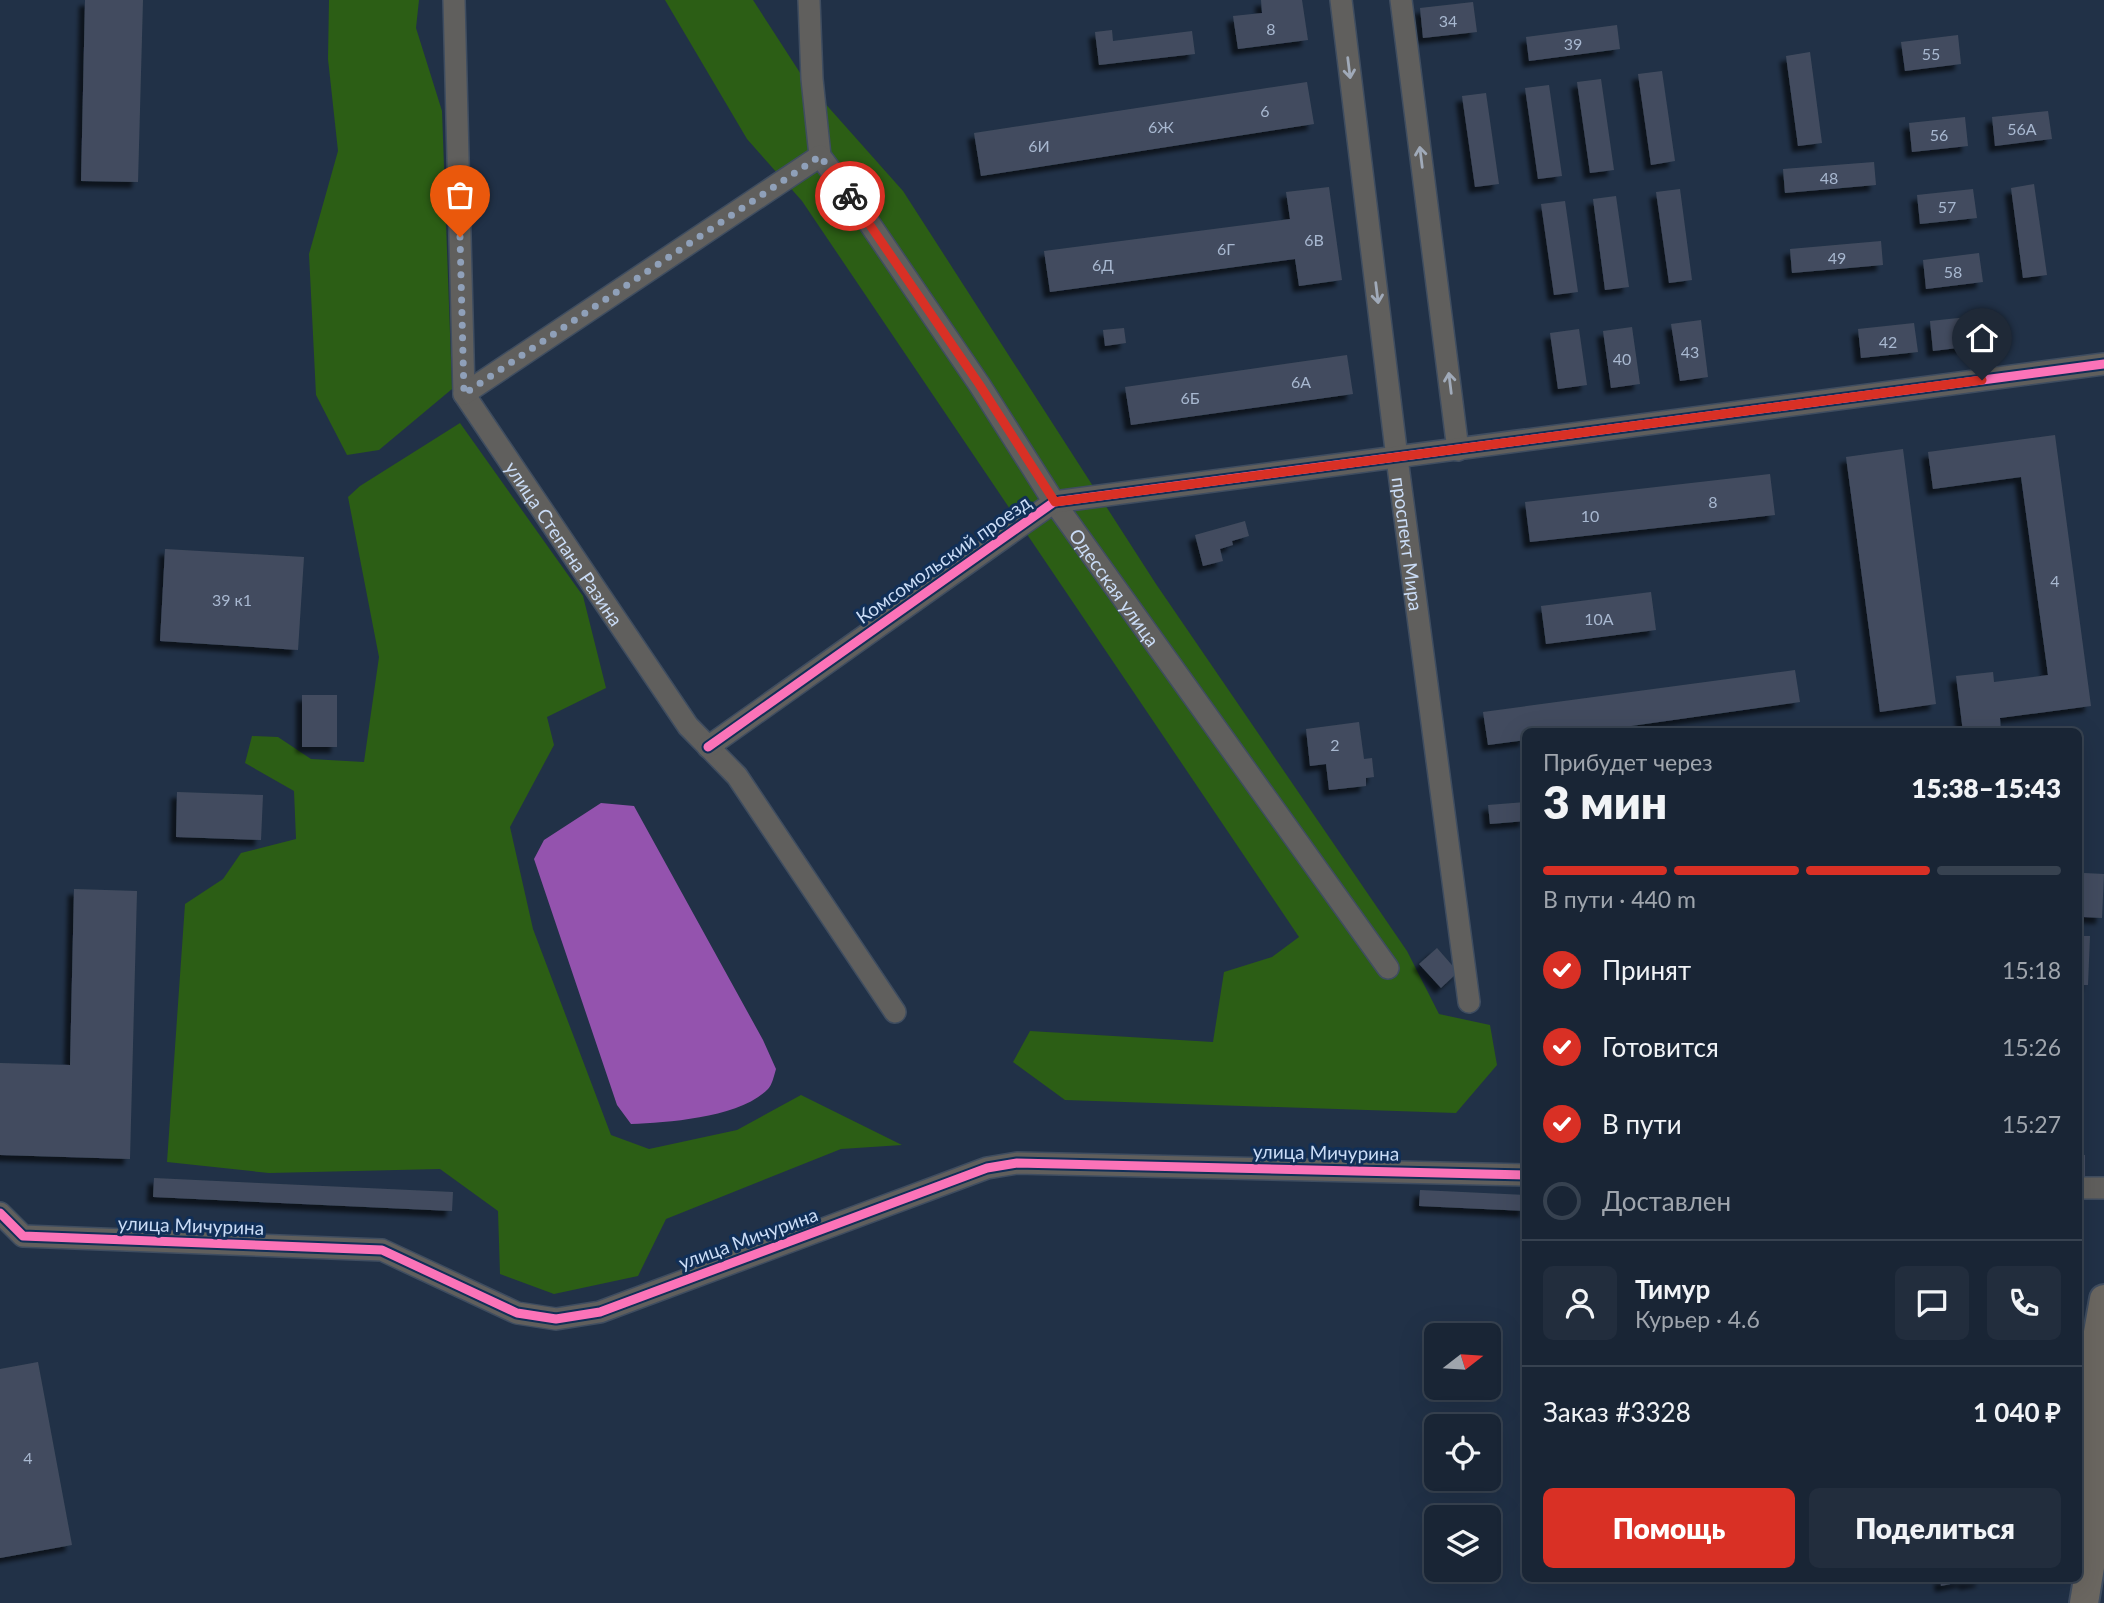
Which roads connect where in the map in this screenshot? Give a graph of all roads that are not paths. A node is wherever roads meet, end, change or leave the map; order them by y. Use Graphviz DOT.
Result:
graph roads {
  1 [pos="454,0"];
  2 [pos="809,0"];
  3 [pos="1341,0"];
  4 [pos="1401,0"];
  5 [pos="820,156"];
  6 [pos="2104,364"];
  7 [pos="464,394"];
  8 [pos="1458,450"];
  9 [pos="1397,458"];
  10 [pos="1055,502"];
  11 [pos="708,747"];
  12 [pos="1388,968"];
  13 [pos="1469,1002"];
  14 [pos="895,1012"];
  15 [pos="1522,1175"];
  16 [pos="2082,1188"];
  17 [pos="2104,1188"];
  18 [pos="0,1213"];
  19 [pos="2104,1299"];
  20 [pos="2084,1603"];
  1 -- 7 [label="street"];
  2 -- 5 [label="street"];
  3 -- 9 [label="street, проспект Мира, one-way"];
  8 -- 4 [label="street, one-way"];
  5 -- 7 [label="street"];
  5 -- 10 [label="street, Одесская улица"];
  6 -- 8 [label="street, Комсомольский проезд"];
  7 -- 11 [label="street, улица Степана Разина"];
  8 -- 9 [label="street, Комсомольский проезд"];
  9 -- 10 [label="street, Комсомольский проезд"];
  9 -- 13 [label="street, проспект Мира"];
  10 -- 11 [label="street, Комсомольский проезд"];
  10 -- 12 [label="street, Одесская улица"];
  11 -- 14 [label="street, улица Степана Разина"];
  15 -- 18 [label="street, улица Мичурина"];
  16 -- 17 [label="street"];
  19 -- 20 [label="main road"];
}
